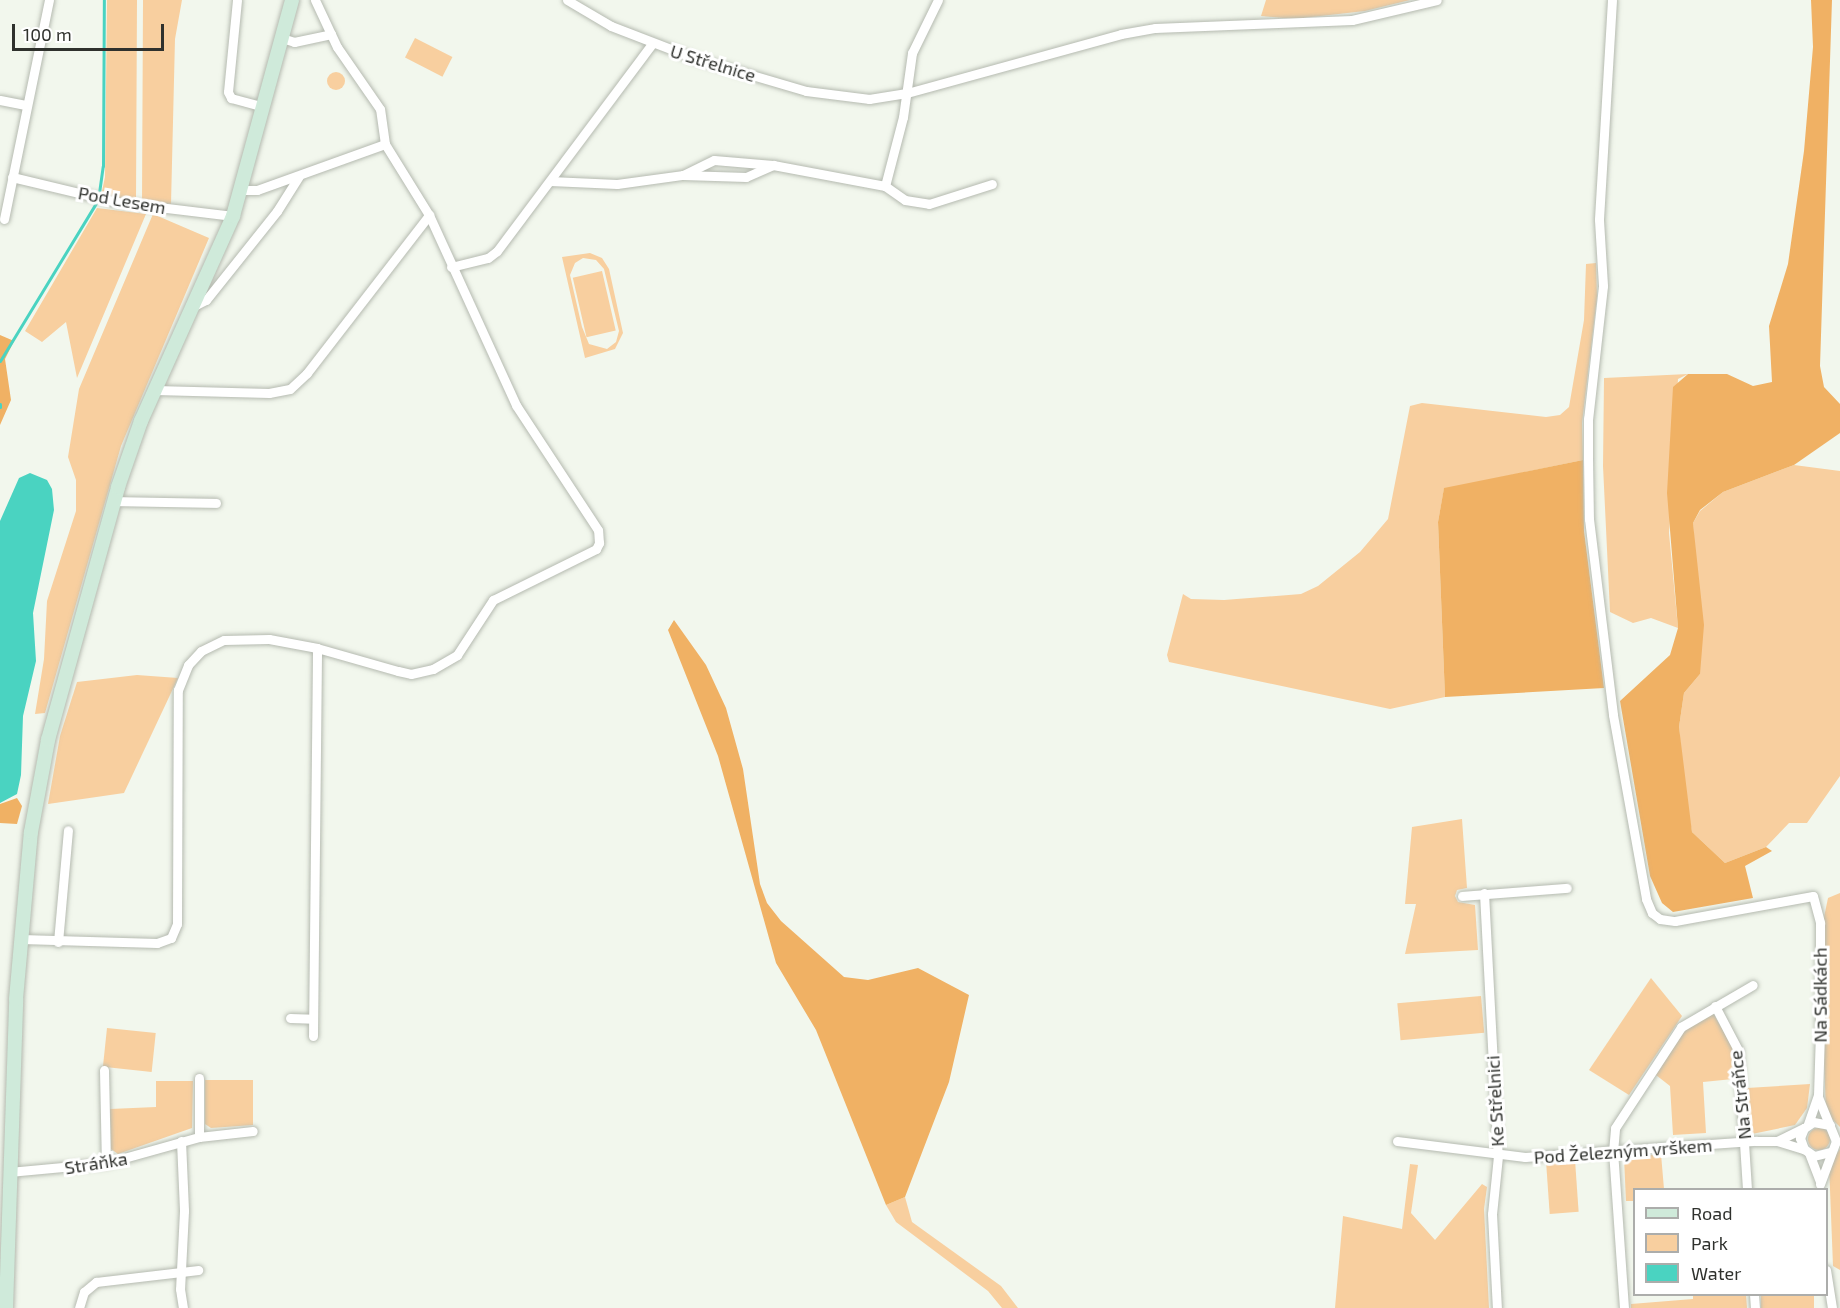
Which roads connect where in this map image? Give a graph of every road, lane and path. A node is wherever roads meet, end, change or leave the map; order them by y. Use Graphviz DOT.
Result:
graph roads {
  1 [pos="49,0"];
  2 [pos="237,0"];
  3 [pos="292,0"];
  4 [pos="315,0"];
  5 [pos="567,0"];
  6 [pos="938,0"];
  7 [pos="1437,0"];
  8 [pos="1612,0"];
  9 [pos="331,34"];
  10 [pos="282,38"];
  11 [pos="652,44"];
  12 [pos="907,93"];
  13 [pos="0,100"];
  14 [pos="26,105"];
  15 [pos="264,107"];
  16 [pos="385,144"];
  17 [pos="772,165"];
  18 [pos="683,175"];
  19 [pos="299,176"];
  20 [pos="12,177"];
  21 [pos="550,181"];
  22 [pos="992,184"];
  23 [pos="885,186"];
  24 [pos="240,190"];
  25 [pos="429,215"];
  26 [pos="233,216"];
  27 [pos="4,219"];
  28 [pos="451,267"];
  29 [pos="190,308"];
  30 [pos="155,390"];
  31 [pos="114,501"];
  32 [pos="216,503"];
  33 [pos="317,648"];
  34 [pos="68,830"];
  35 [pos="1567,888"];
  36 [pos="1484,893"];
  37 [pos="1462,896"];
  38 [pos="21,939"];
  39 [pos="58,942"];
  40 [pos="1753,985"];
  41 [pos="1715,1006"];
  42 [pos="290,1018"];
  43 [pos="313,1018"];
  44 [pos="313,1036"];
  45 [pos="104,1070"];
  46 [pos="199,1078"];
  47 [pos="1818,1095"];
  48 [pos="1830,1125"];
  49 [pos="1806,1126"];
  50 [pos="253,1131"];
  51 [pos="199,1137"];
  52 [pos="181,1141"];
  53 [pos="1778,1141"];
  54 [pos="1397,1142"];
  55 [pos="1744,1142"];
  56 [pos="1806,1151"];
  57 [pos="1613,1152"];
  58 [pos="1830,1152"];
  59 [pos="1498,1156"];
  60 [pos="106,1163"];
  61 [pos="9,1172"];
  62 [pos="1820,1186"];
  63 [pos="1747,1188"];
  64 [pos="198,1270"];
  65 [pos="180,1272"];
  66 [pos="1828,1278"];
  67 [pos="6,1308"];
  68 [pos="79,1308"];
  69 [pos="183,1308"];
  70 [pos="1497,1308"];
  71 [pos="1624,1308"];
  72 [pos="1832,1308"];
  1 -- 14 [label="street"];
  2 -- 15 [label="street"];
  3 -- 10 [label="street"];
  4 -- 9 [label="street"];
  5 -- 11 [label="street"];
  6 -- 12 [label="street"];
  7 -- 12 [label="street, U Střelnice"];
  8 -- 47 [label="street, Na Sádkách"];
  9 -- 10 [label="street"];
  9 -- 16 [label="street"];
  10 -- 15 [label="street"];
  11 -- 12 [label="street, U Střelnice"];
  11 -- 21 [label="street, U Střelnice"];
  12 -- 23 [label="street"];
  13 -- 14 [label="street"];
  14 -- 20 [label="street"];
  15 -- 24 [label="street"];
  16 -- 19 [label="street"];
  16 -- 25 [label="street"];
  17 -- 18 [label="street"];
  17 -- 18 [label="street"];
  17 -- 23 [label="street"];
  18 -- 21 [label="street"];
  19 -- 24 [label="street"];
  19 -- 29 [label="street"];
  20 -- 26 [label="street, Pod Lesem"];
  20 -- 27 [label="street"];
  21 -- 28 [label="street, U Střelnice"];
  22 -- 23 [label="street"];
  24 -- 26 [label="street"];
  25 -- 28 [label="street"];
  25 -- 30 [label="street"];
  26 -- 29 [label="street"];
  28 -- 33 [label="street"];
  29 -- 30 [label="street"];
  30 -- 31 [label="street"];
  31 -- 32 [label="street"];
  31 -- 38 [label="street"];
  33 -- 39 [label="street"];
  33 -- 43 [label="street"];
  34 -- 39 [label="street"];
  35 -- 36 [label="street"];
  36 -- 37 [label="street"];
  36 -- 59 [label="street, Ke Střelnici"];
  38 -- 39 [label="street"];
  38 -- 61 [label="street"];
  40 -- 41 [label="street"];
  41 -- 55 [label="street, Na Stráňce"];
  41 -- 57 [label="street"];
  42 -- 43 [label="street"];
  43 -- 44 [label="street"];
  45 -- 60 [label="street"];
  46 -- 51 [label="street"];
  47 -- 48 [label="street, Na Sádkách"];
  47 -- 49 [label="street, Na Sádkách"];
  48 -- 49 [label="street"];
  48 -- 58 [label="street"];
  49 -- 53 [label="street, Pod Železným vrškem"];
  49 -- 56 [label="street"];
  50 -- 51 [label="street, Stráňka"];
  51 -- 52 [label="street, Stráňka"];
  52 -- 60 [label="street, Stráňka"];
  52 -- 65 [label="street"];
  53 -- 55 [label="street, Pod Železným vrškem"];
  53 -- 56 [label="street, Pod Železným vrškem"];
  54 -- 59 [label="street, Pod Železným vrškem"];
  55 -- 57 [label="street, Pod Železným vrškem"];
  55 -- 63 [label="street, Na Stráňce"];
  56 -- 58 [label="street"];
  56 -- 62 [label="street"];
  57 -- 59 [label="street, Pod Železným vrškem"];
  57 -- 71 [label="street"];
  58 -- 62 [label="street"];
  59 -- 70 [label="street, Ke Střelnici"];
  60 -- 61 [label="street, Stráňka"];
  61 -- 67 [label="street"];
  64 -- 65 [label="street"];
  65 -- 68 [label="street"];
  65 -- 69 [label="street"];
  66 -- 72 [label="street"];
}
